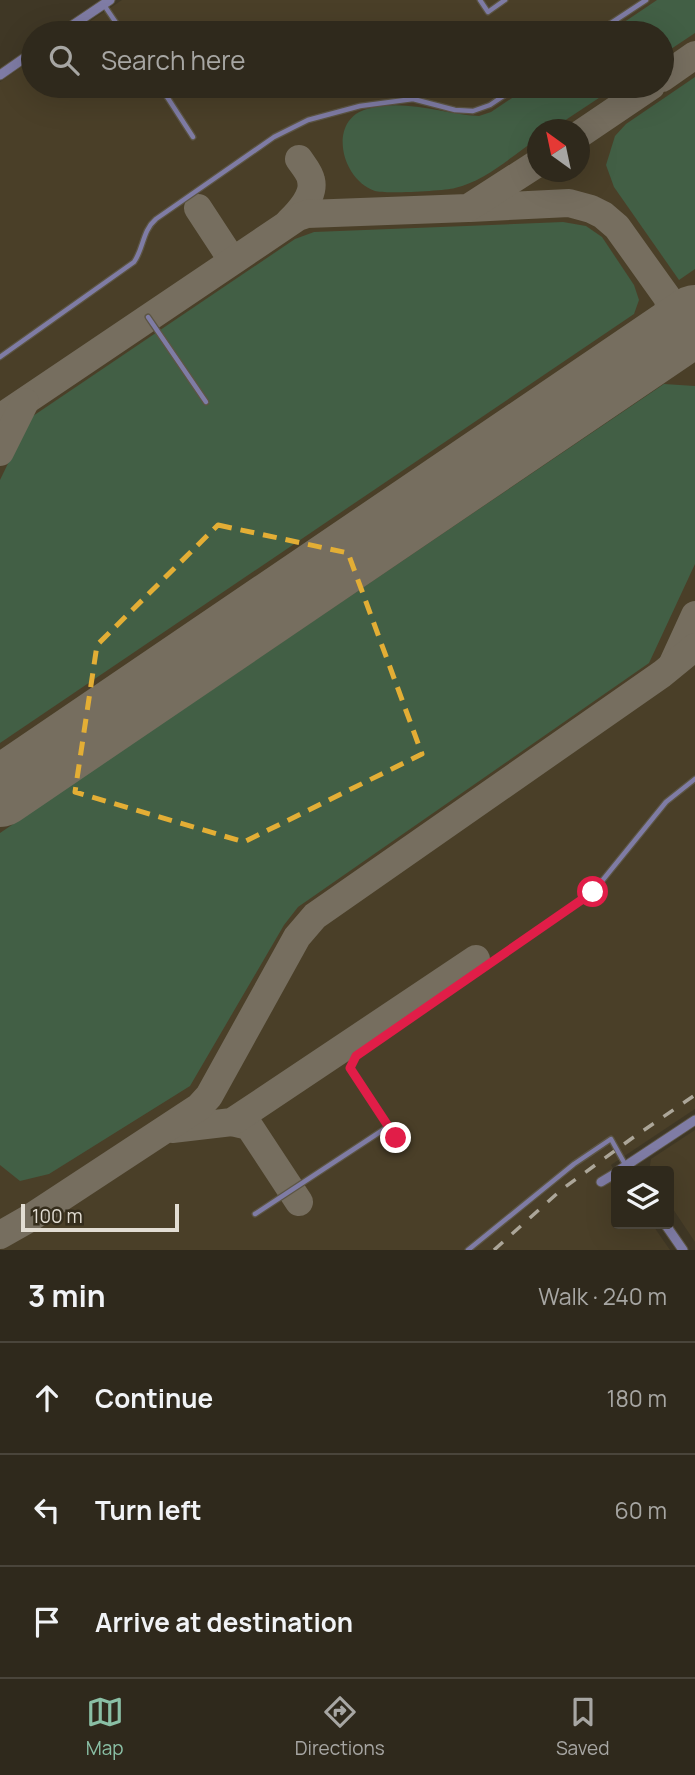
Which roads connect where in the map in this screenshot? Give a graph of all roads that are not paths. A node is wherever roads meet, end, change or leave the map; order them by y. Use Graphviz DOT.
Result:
graph roads {
  1 [pos="480,0"];
  2 [pos="505,0"];
  3 [pos="646,0"];
  4 [pos="107,2"];
  5 [pos="79,21"];
  6 [pos="117,21"];
  7 [pos="614,21"];
  8 [pos="21,60"];
  9 [pos="0,75"];
  10 [pos="168,98"];
  11 [pos="500,98"];
  12 [pos="193,137"];
  13 [pos="148,317"];
  14 [pos="0,357"];
  15 [pos="206,402"];
  16 [pos="695,779"];
  17 [pos="695,1119"];
  18 [pos="389,1126"];
  19 [pos="396,1138"];
  20 [pos="621,1166"];
  21 [pos="629,1166"];
  22 [pos="611,1177"];
  23 [pos="601,1182"];
  24 [pos="256,1214"];
  25 [pos="668,1229"];
  26 [pos="468,1250"];
  27 [pos="683,1250"];
  1 -- 2 [label="lane"];
  3 -- 7 [label="lane"];
  4 -- 5 [label="street"];
  4 -- 6 [label="lane"];
  8 -- 9 [label="street"];
  10 -- 12 [label="lane"];
  11 -- 14 [label="lane"];
  13 -- 15 [label="lane"];
  16 -- 18 [label="lane"];
  17 -- 21 [label="street"];
  18 -- 19 [label="lane"];
  18 -- 24 [label="lane"];
  20 -- 26 [label="lane"];
  22 -- 23 [label="street"];
  25 -- 27 [label="street"];
}
